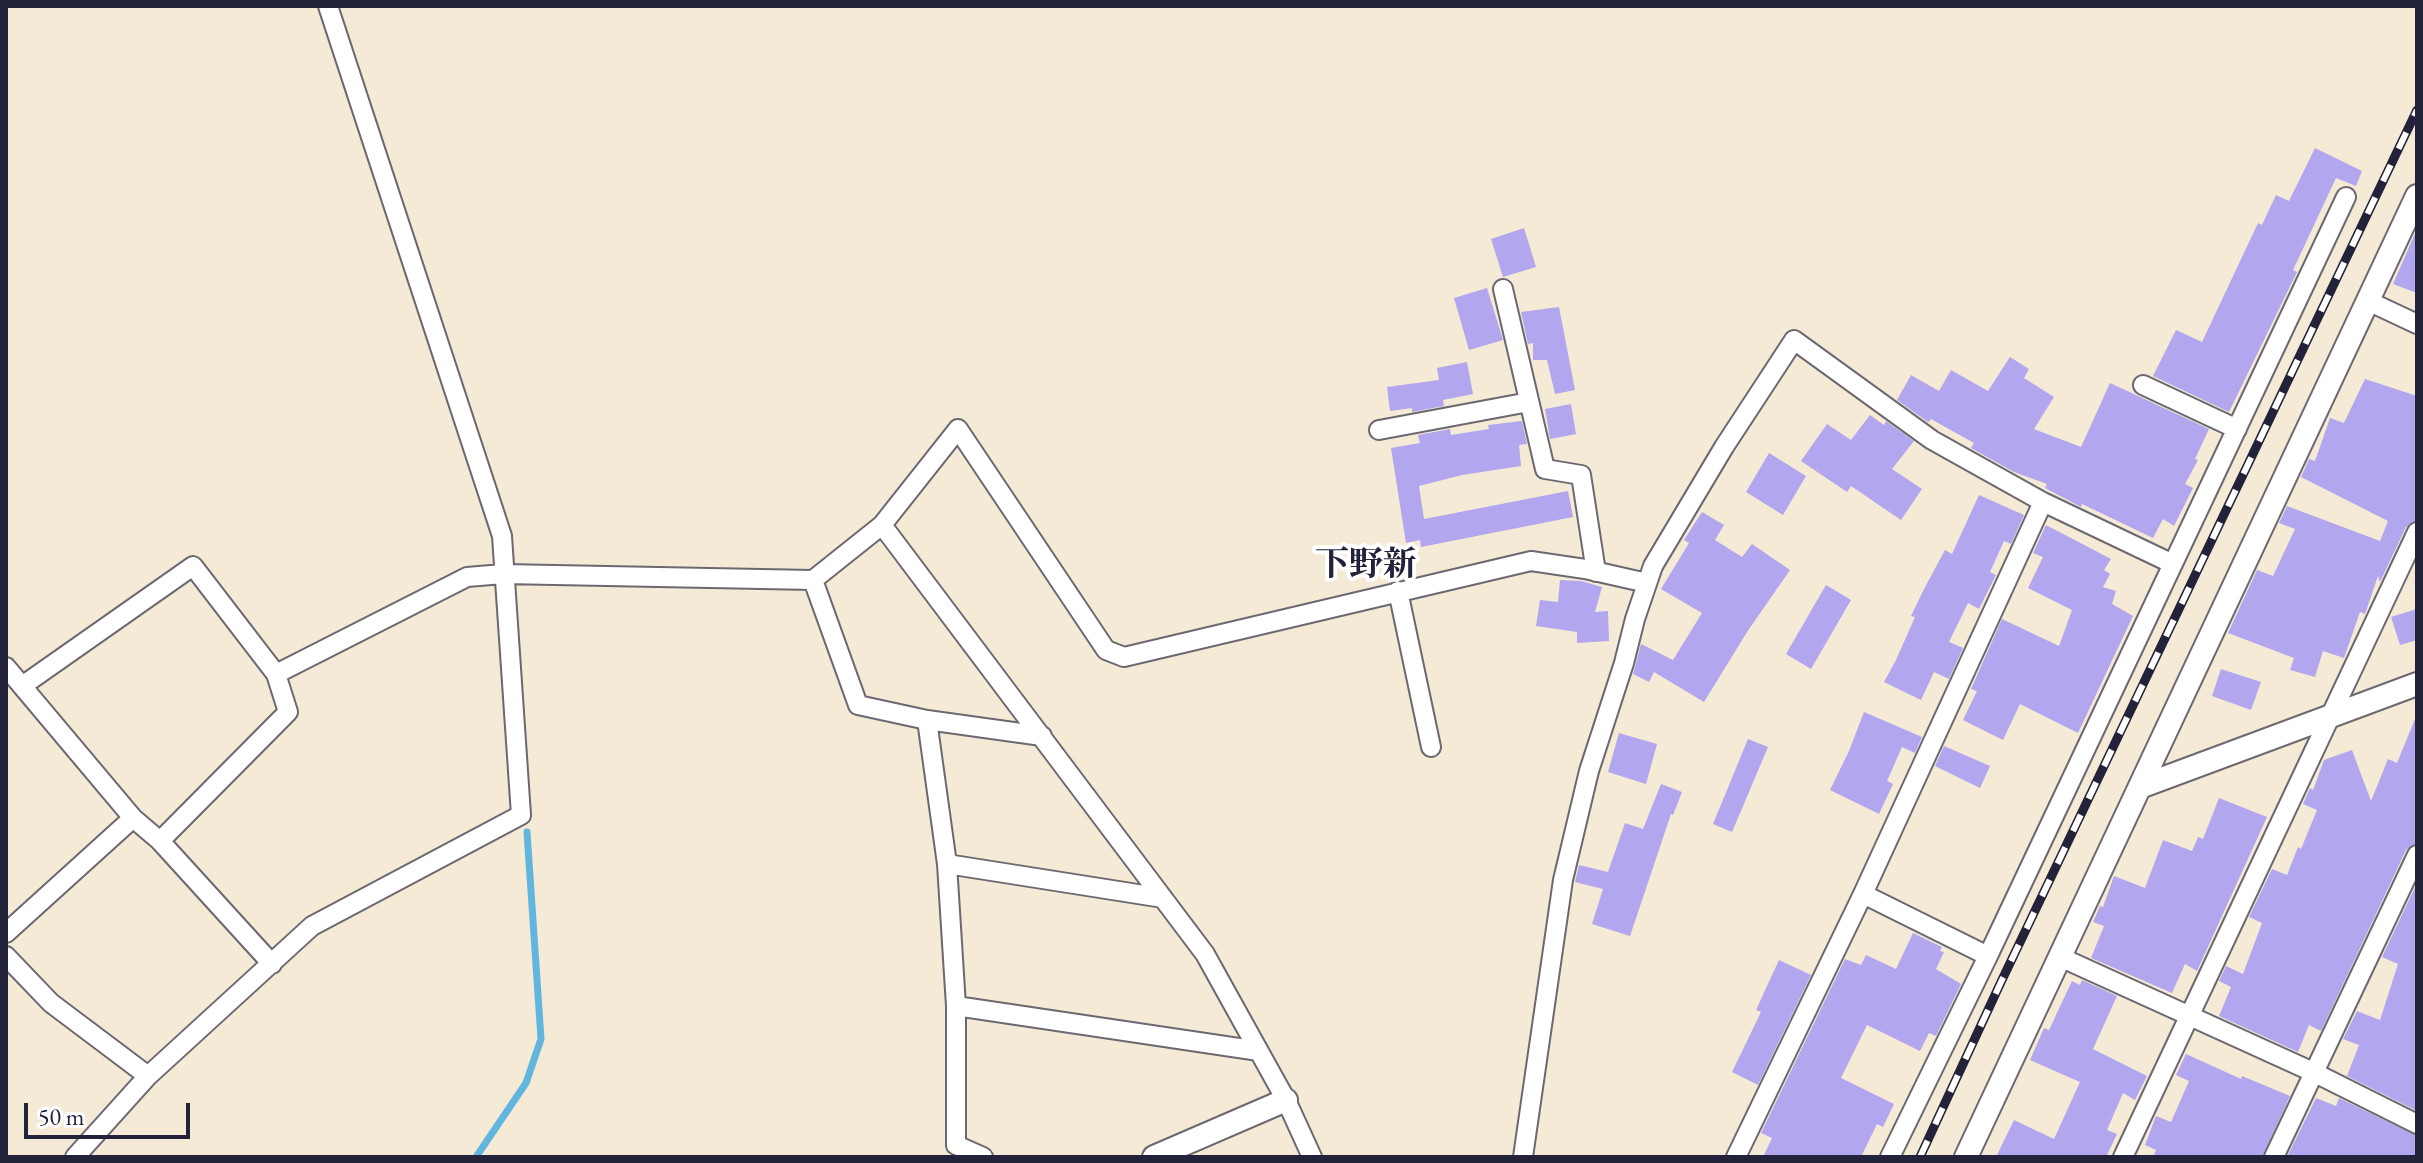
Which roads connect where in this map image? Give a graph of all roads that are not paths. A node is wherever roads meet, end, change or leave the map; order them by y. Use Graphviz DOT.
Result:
graph roads {
  1 [pos="328,6"];
  2 [pos="2417,196"];
  3 [pos="2346,197"];
  4 [pos="1503,289"];
  5 [pos="2368,301"];
  6 [pos="2417,324"];
  7 [pos="2143,385"];
  8 [pos="1529,402"];
  9 [pos="2237,429"];
  10 [pos="1379,430"];
  11 [pos="2043,502"];
  12 [pos="882,525"];
  13 [pos="2417,532"];
  14 [pos="2173,564"];
  15 [pos="1596,572"];
  16 [pos="503,574"];
  17 [pos="813,580"];
  18 [pos="1647,583"];
  19 [pos="1398,591"];
  20 [pos="6,667"];
  21 [pos="276,674"];
  22 [pos="2417,684"];
  23 [pos="22,686"];
  24 [pos="2330,717"];
  25 [pos="927,720"];
  26 [pos="1042,736"];
  27 [pos="1431,747"];
  28 [pos="2140,787"];
  29 [pos="133,818"];
  30 [pos="160,841"];
  31 [pos="2417,855"];
  32 [pos="947,864"];
  33 [pos="1863,894"];
  34 [pos="1163,898"];
  35 [pos="6,933"];
  36 [pos="6,956"];
  37 [pos="1988,956"];
  38 [pos="2060,957"];
  39 [pos="272,964"];
  40 [pos="956,1006"];
  41 [pos="2189,1016"];
  42 [pos="1259,1051"];
  43 [pos="2313,1072"];
  44 [pos="148,1076"];
  45 [pos="1286,1100"];
  46 [pos="2417,1124"];
  47 [pos="75,1157"];
  48 [pos="983,1157"];
  49 [pos="1154,1157"];
  50 [pos="1312,1157"];
  51 [pos="1523,1157"];
  52 [pos="1736,1157"];
  53 [pos="1890,1157"];
  54 [pos="1966,1157"];
  55 [pos="2123,1157"];
  56 [pos="2274,1157"];
  1 -- 16 [label="street"];
  2 -- 5 [label="street"];
  3 -- 9 [label="street"];
  4 -- 8 [label="street"];
  5 -- 6 [label="street"];
  5 -- 28 [label="street"];
  7 -- 9 [label="street"];
  8 -- 10 [label="street"];
  8 -- 15 [label="street"];
  9 -- 14 [label="street"];
  11 -- 14 [label="street"];
  11 -- 18 [label="street"];
  11 -- 33 [label="street"];
  12 -- 17 [label="street"];
  12 -- 19 [label="street"];
  12 -- 26 [label="street"];
  13 -- 24 [label="street"];
  14 -- 37 [label="street"];
  15 -- 18 [label="street"];
  15 -- 19 [label="street"];
  16 -- 17 [label="street"];
  16 -- 21 [label="street"];
  16 -- 39 [label="street"];
  17 -- 25 [label="street"];
  18 -- 51 [label="street"];
  19 -- 27 [label="street"];
  20 -- 23 [label="street"];
  21 -- 23 [label="street"];
  21 -- 30 [label="street"];
  22 -- 24 [label="street"];
  23 -- 29 [label="street"];
  24 -- 28 [label="street"];
  24 -- 41 [label="street"];
  25 -- 26 [label="street"];
  25 -- 32 [label="street"];
  26 -- 34 [label="street"];
  28 -- 38 [label="street"];
  29 -- 30 [label="street"];
  29 -- 35 [label="street"];
  30 -- 39 [label="street"];
  31 -- 43 [label="street"];
  32 -- 34 [label="street"];
  32 -- 40 [label="street"];
  33 -- 37 [label="street"];
  33 -- 52 [label="street"];
  34 -- 42 [label="street"];
  36 -- 44 [label="street"];
  37 -- 53 [label="street"];
  38 -- 41 [label="street"];
  38 -- 54 [label="street"];
  39 -- 44 [label="street"];
  40 -- 42 [label="street"];
  40 -- 48 [label="street"];
  41 -- 43 [label="street"];
  41 -- 55 [label="street"];
  42 -- 45 [label="street"];
  43 -- 46 [label="street"];
  43 -- 56 [label="street"];
  44 -- 47 [label="street"];
  45 -- 49 [label="street"];
  45 -- 50 [label="street"];
}
